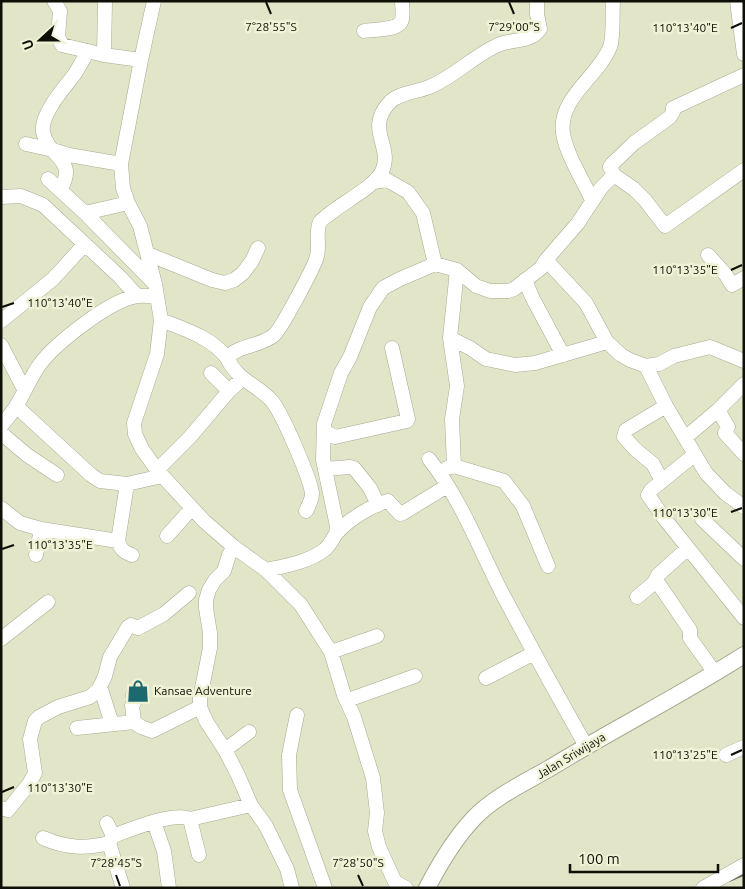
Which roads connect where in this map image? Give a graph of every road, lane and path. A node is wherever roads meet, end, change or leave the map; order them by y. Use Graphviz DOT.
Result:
graph roads {
  1 [pos="54,1"];
  2 [pos="105,1"];
  3 [pos="154,1"];
  4 [pos="402,1"];
  5 [pos="537,1"];
  6 [pos="613,1"];
  7 [pos="740,5"];
  8 [pos="364,31"];
  9 [pos="88,51"];
  10 [pos="744,54"];
  11 [pos="104,55"];
  12 [pos="141,60"];
  13 [pos="744,75"];
  14 [pos="26,144"];
  15 [pos="53,150"];
  16 [pos="121,164"];
  17 [pos="744,170"];
  18 [pos="614,175"];
  19 [pos="48,180"];
  20 [pos="374,182"];
  21 [pos="60,190"];
  22 [pos="1,197"];
  23 [pos="592,200"];
  24 [pos="128,203"];
  25 [pos="85,212"];
  26 [pos="85,244"];
  27 [pos="258,248"];
  28 [pos="148,254"];
  29 [pos="708,255"];
  30 [pos="546,260"];
  31 [pos="435,264"];
  32 [pos="457,270"];
  33 [pos="744,278"];
  34 [pos="525,280"];
  35 [pos="155,290"];
  36 [pos="137,296"];
  37 [pos="161,320"];
  38 [pos="1,321"];
  39 [pos="450,338"];
  40 [pos="606,342"];
  41 [pos="1,346"];
  42 [pos="392,348"];
  43 [pos="563,355"];
  44 [pos="227,358"];
  45 [pos="744,361"];
  46 [pos="646,366"];
  47 [pos="211,373"];
  48 [pos="242,379"];
  49 [pos="744,384"];
  50 [pos="24,389"];
  51 [pos="228,391"];
  52 [pos="16,406"];
  53 [pos="666,406"];
  54 [pos="718,410"];
  55 [pos="1,426"];
  56 [pos="324,431"];
  57 [pos="1,433"];
  58 [pos="686,437"];
  59 [pos="743,452"];
  60 [pos="694,455"];
  61 [pos="429,459"];
  62 [pos="454,466"];
  63 [pos="325,470"];
  64 [pos="439,471"];
  65 [pos="159,473"];
  66 [pos="57,475"];
  67 [pos="662,481"];
  68 [pos="127,484"];
  69 [pos="447,486"];
  70 [pos="378,505"];
  71 [pos="744,507"];
  72 [pos="1,508"];
  73 [pos="306,510"];
  74 [pos="198,514"];
  75 [pos="702,519"];
  76 [pos="40,529"];
  77 [pos="336,534"];
  78 [pos="167,536"];
  79 [pos="118,542"];
  80 [pos="234,547"];
  81 [pos="688,548"];
  82 [pos="36,555"];
  83 [pos="132,555"];
  84 [pos="743,556"];
  85 [pos="548,566"];
  86 [pos="266,570"];
  87 [pos="656,580"];
  88 [pos="189,593"];
  89 [pos="637,597"];
  90 [pos="48,602"];
  91 [pos="744,618"];
  92 [pos="377,636"];
  93 [pos="1,639"];
  94 [pos="331,652"];
  95 [pos="534,654"];
  96 [pos="744,655"];
  97 [pos="715,673"];
  98 [pos="416,676"];
  99 [pos="486,678"];
  100 [pos="100,686"];
  101 [pos="133,695"];
  102 [pos="348,700"];
  103 [pos="200,707"];
  104 [pos="297,715"];
  105 [pos="134,722"];
  106 [pos="112,724"];
  107 [pos="77,728"];
  108 [pos="249,732"];
  109 [pos="586,746"];
  110 [pos="744,748"];
  111 [pos="225,750"];
  112 [pos="726,755"];
  113 [pos="251,805"];
  114 [pos="1,808"];
  115 [pos="190,819"];
  116 [pos="107,822"];
  117 [pos="154,822"];
  118 [pos="43,838"];
  119 [pos="111,840"];
  120 [pos="199,855"];
  121 [pos="744,865"];
  122 [pos="398,886"];
  123 [pos="124,888"];
  124 [pos="169,888"];
  125 [pos="292,888"];
  126 [pos="325,888"];
  127 [pos="427,888"];
  128 [pos="703,888"];
  1 -- 9 [label="street"];
  2 -- 11 [label="street"];
  3 -- 12 [label="street"];
  4 -- 8 [label="street"];
  5 -- 20 [label="street"];
  6 -- 23 [label="street"];
  7 -- 10 [label="street"];
  9 -- 11 [label="street"];
  9 -- 15 [label="street"];
  11 -- 12 [label="street"];
  12 -- 16 [label="street"];
  13 -- 18 [label="street"];
  14 -- 15 [label="street"];
  15 -- 16 [label="street"];
  15 -- 21 [label="street"];
  16 -- 24 [label="street"];
  17 -- 18 [label="street"];
  18 -- 23 [label="street"];
  19 -- 21 [label="street"];
  20 -- 31 [label="street"];
  20 -- 44 [label="street"];
  21 -- 25 [label="street"];
  22 -- 26 [label="street"];
  23 -- 30 [label="street"];
  24 -- 25 [label="street"];
  24 -- 28 [label="street"];
  25 -- 35 [label="street"];
  26 -- 36 [label="street"];
  26 -- 38 [label="street"];
  27 -- 28 [label="street"];
  28 -- 35 [label="street"];
  29 -- 33 [label="street"];
  30 -- 34 [label="street"];
  30 -- 40 [label="street"];
  31 -- 32 [label="street"];
  31 -- 56 [label="street"];
  32 -- 34 [label="street"];
  32 -- 39 [label="street"];
  34 -- 43 [label="street"];
  35 -- 36 [label="street"];
  35 -- 37 [label="street"];
  36 -- 50 [label="street"];
  37 -- 44 [label="street"];
  37 -- 65 [label="street"];
  39 -- 43 [label="street"];
  39 -- 62 [label="street"];
  40 -- 43 [label="street"];
  40 -- 46 [label="street"];
  41 -- 50 [label="street"];
  42 -- 56 [label="street"];
  44 -- 48 [label="street"];
  45 -- 46 [label="street"];
  46 -- 53 [label="street"];
  47 -- 51 [label="street"];
  48 -- 51 [label="street"];
  48 -- 73 [label="street"];
  49 -- 54 [label="street"];
  50 -- 52 [label="street"];
  51 -- 65 [label="street"];
  52 -- 55 [label="street"];
  52 -- 68 [label="street"];
  53 -- 58 [label="street"];
  53 -- 67 [label="street"];
  54 -- 58 [label="street"];
  54 -- 59 [label="street"];
  56 -- 63 [label="street"];
  57 -- 66 [label="street"];
  58 -- 60 [label="street"];
  60 -- 67 [label="street"];
  60 -- 71 [label="street"];
  61 -- 64 [label="street"];
  62 -- 64 [label="street"];
  62 -- 85 [label="street"];
  63 -- 70 [label="street"];
  63 -- 77 [label="street"];
  64 -- 69 [label="street"];
  65 -- 68 [label="street"];
  65 -- 74 [label="street"];
  67 -- 81 [label="street"];
  68 -- 79 [label="street"];
  69 -- 70 [label="street"];
  69 -- 95 [label="street"];
  70 -- 77 [label="street"];
  72 -- 76 [label="street"];
  74 -- 78 [label="street"];
  74 -- 80 [label="street"];
  75 -- 84 [label="street"];
  76 -- 79 [label="street"];
  76 -- 82 [label="street"];
  77 -- 86 [label="street"];
  79 -- 83 [label="street"];
  80 -- 86 [label="street"];
  80 -- 103 [label="street"];
  81 -- 87 [label="street"];
  81 -- 91 [label="street"];
  86 -- 94 [label="street"];
  87 -- 89 [label="street"];
  87 -- 97 [label="street"];
  88 -- 100 [label="street"];
  90 -- 93 [label="street"];
  92 -- 94 [label="street"];
  94 -- 102 [label="street"];
  95 -- 99 [label="street"];
  95 -- 109 [label="street"];
  96 -- 97 [label="main road, Jalan Sriwijaya"];
  97 -- 109 [label="main road, Jalan Sriwijaya"];
  98 -- 102 [label="street"];
  100 -- 106 [label="street"];
  100 -- 114 [label="street"];
  101 -- 105 [label="street"];
  102 -- 122 [label="street"];
  103 -- 105 [label="street"];
  103 -- 111 [label="street"];
  104 -- 126 [label="street"];
  105 -- 106 [label="street"];
  106 -- 107 [label="street"];
  108 -- 111 [label="street"];
  109 -- 127 [label="main road, Jalan Sriwijaya"];
  110 -- 112 [label="street"];
  111 -- 113 [label="street"];
  113 -- 115 [label="street"];
  113 -- 125 [label="street"];
  115 -- 117 [label="street"];
  115 -- 120 [label="street"];
  116 -- 119 [label="street"];
  117 -- 119 [label="street"];
  117 -- 124 [label="street"];
  118 -- 119 [label="street"];
  119 -- 123 [label="street"];
  121 -- 128 [label="street"];
}
